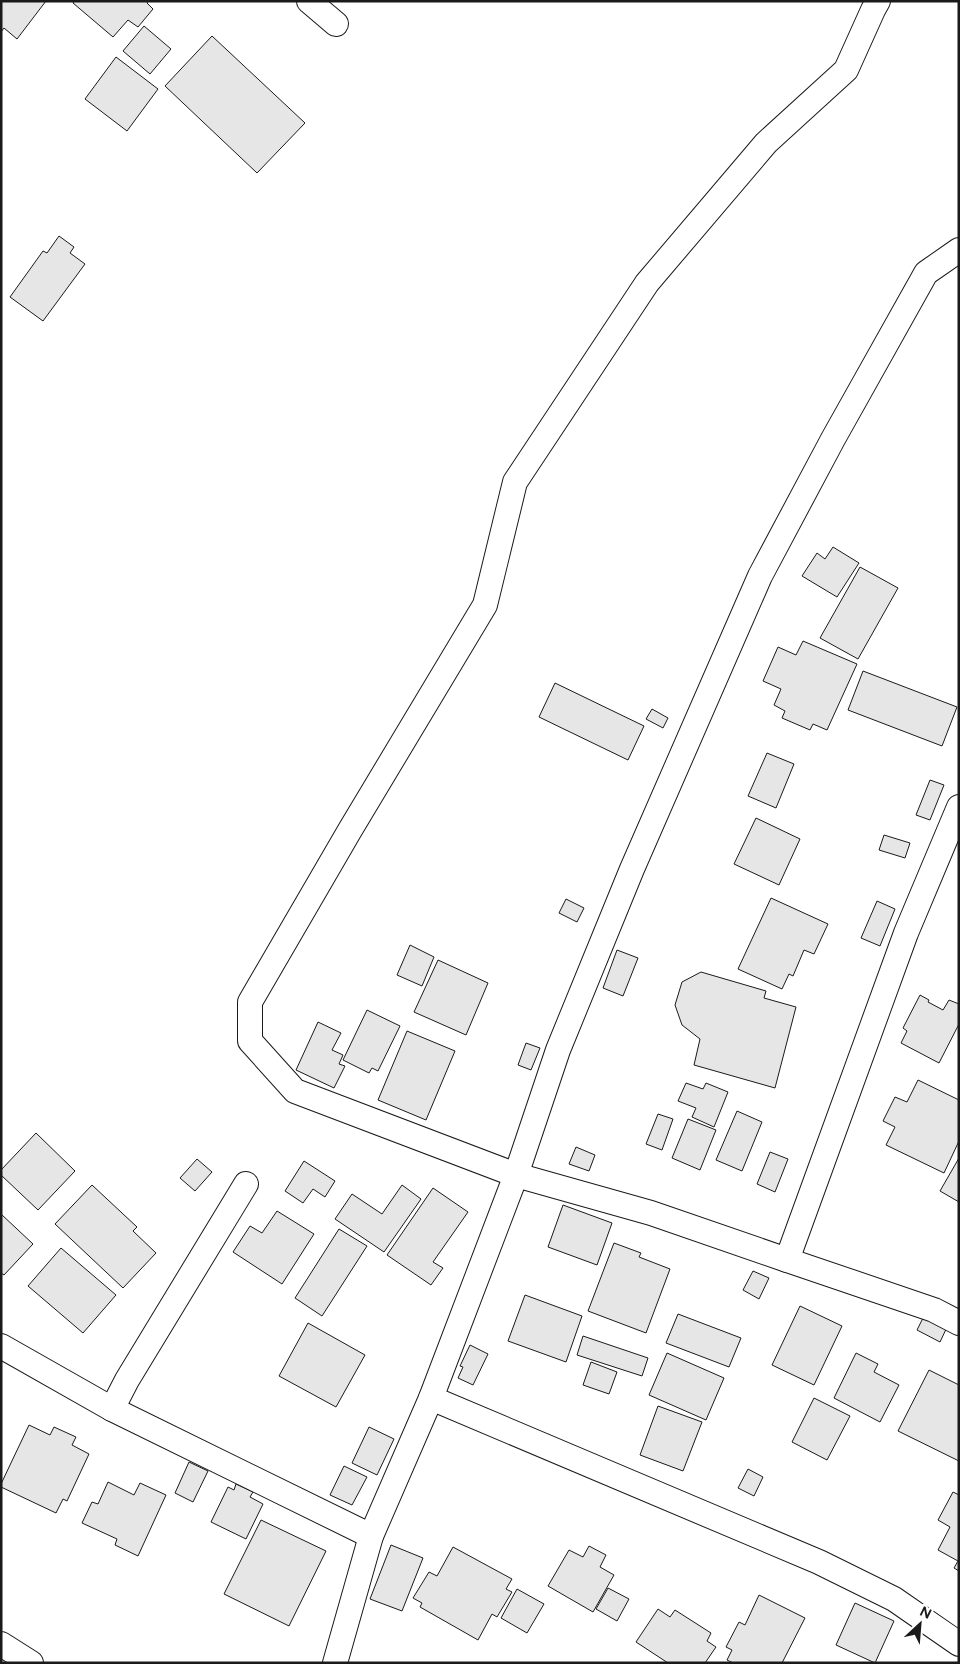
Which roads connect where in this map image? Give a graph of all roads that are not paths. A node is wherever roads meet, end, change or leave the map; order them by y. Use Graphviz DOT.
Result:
graph roads {
  1 [pos="309,1"];
  2 [pos="878,1"];
  3 [pos="336,24"];
  4 [pos="959,250"];
  5 [pos="959,807"];
  6 [pos="516,1175"];
  7 [pos="246,1184"];
  8 [pos="787,1260"];
  9 [pos="959,1323"];
  10 [pos="1,1346"];
  11 [pos="431,1398"];
  12 [pos="112,1409"];
  13 [pos="371,1536"];
  14 [pos="1,1644"];
  15 [pos="959,1644"];
  16 [pos="32,1663"];
  17 [pos="335,1663"];
  1 -- 3 [label="street"];
  2 -- 6 [label="street"];
  4 -- 6 [label="street"];
  5 -- 8 [label="street"];
  6 -- 8 [label="street"];
  6 -- 11 [label="street"];
  7 -- 12 [label="street"];
  8 -- 9 [label="street"];
  10 -- 12 [label="street"];
  11 -- 13 [label="street"];
  11 -- 15 [label="street"];
  12 -- 13 [label="street"];
  13 -- 17 [label="street"];
  14 -- 16 [label="street"];
}
